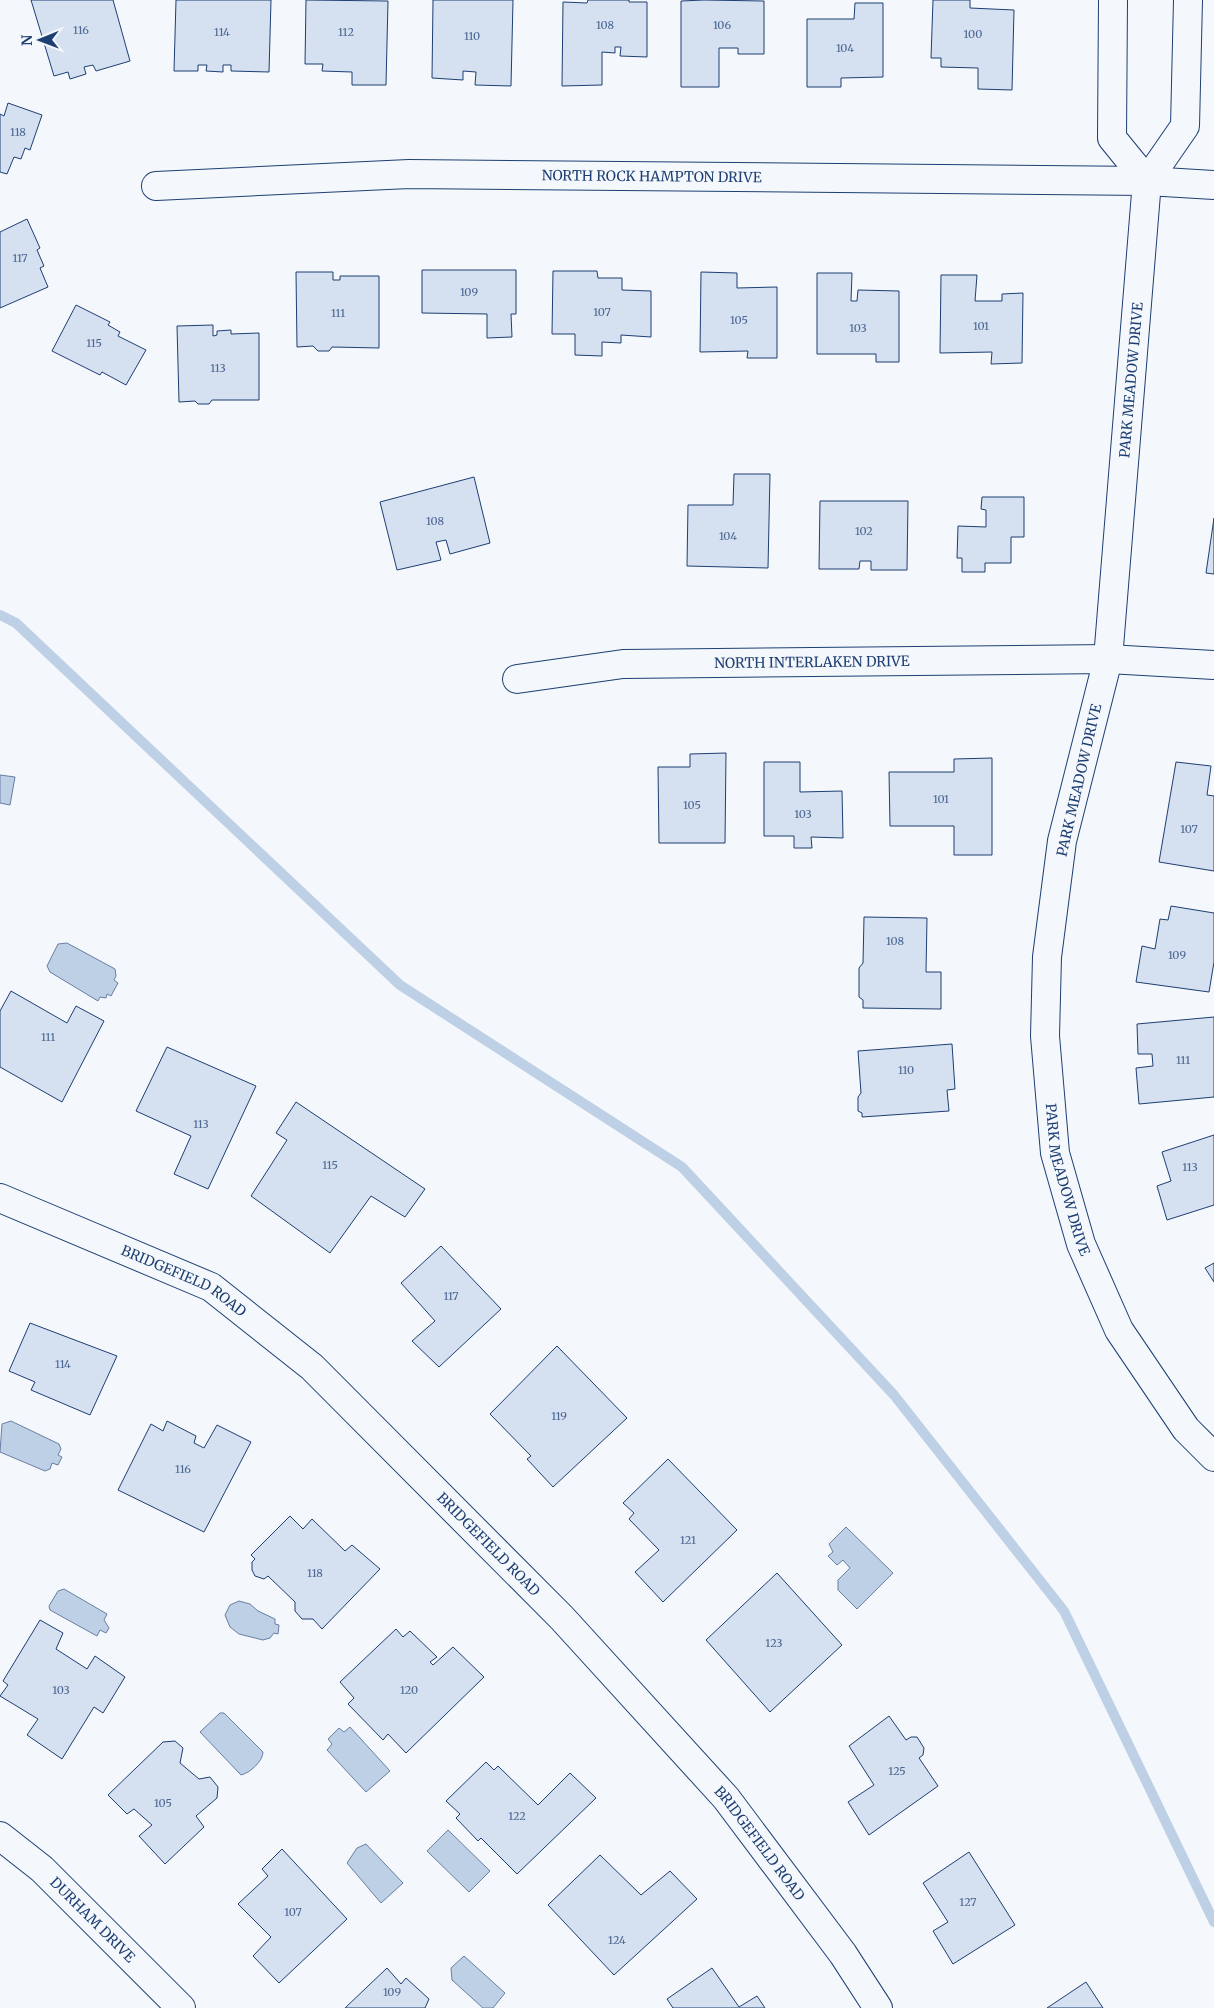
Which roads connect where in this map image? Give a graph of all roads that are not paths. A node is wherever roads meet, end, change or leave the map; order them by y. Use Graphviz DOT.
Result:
graph roads {
  1 [pos="1113,0"];
  2 [pos="1188,0"];
  3 [pos="1148,181"];
  4 [pos="1214,185"];
  5 [pos="156,186"];
  6 [pos="1108,659"];
  7 [pos="1214,665"];
  8 [pos="517,680"];
  9 [pos="0,1198"];
  10 [pos="1214,1457"];
  11 [pos="0,1836"];
  12 [pos="181,2008"];
  13 [pos="878,2008"];
  1 -- 3 [label="street"];
  2 -- 3 [label="street, PARK MEADOW DRIVE"];
  3 -- 4 [label="street, NORTH ROCK HAMPTON DRIVE"];
  3 -- 5 [label="street, NORTH ROCK HAMPTON DRIVE"];
  3 -- 6 [label="street, PARK MEADOW DRIVE"];
  6 -- 7 [label="street, NORTH INTERLAKEN DRIVE"];
  6 -- 8 [label="street, NORTH INTERLAKEN DRIVE"];
  6 -- 10 [label="street, PARK MEADOW DRIVE"];
  9 -- 13 [label="street, BRIDGEFIELD ROAD"];
  11 -- 12 [label="street, DURHAM DRIVE"];
}
